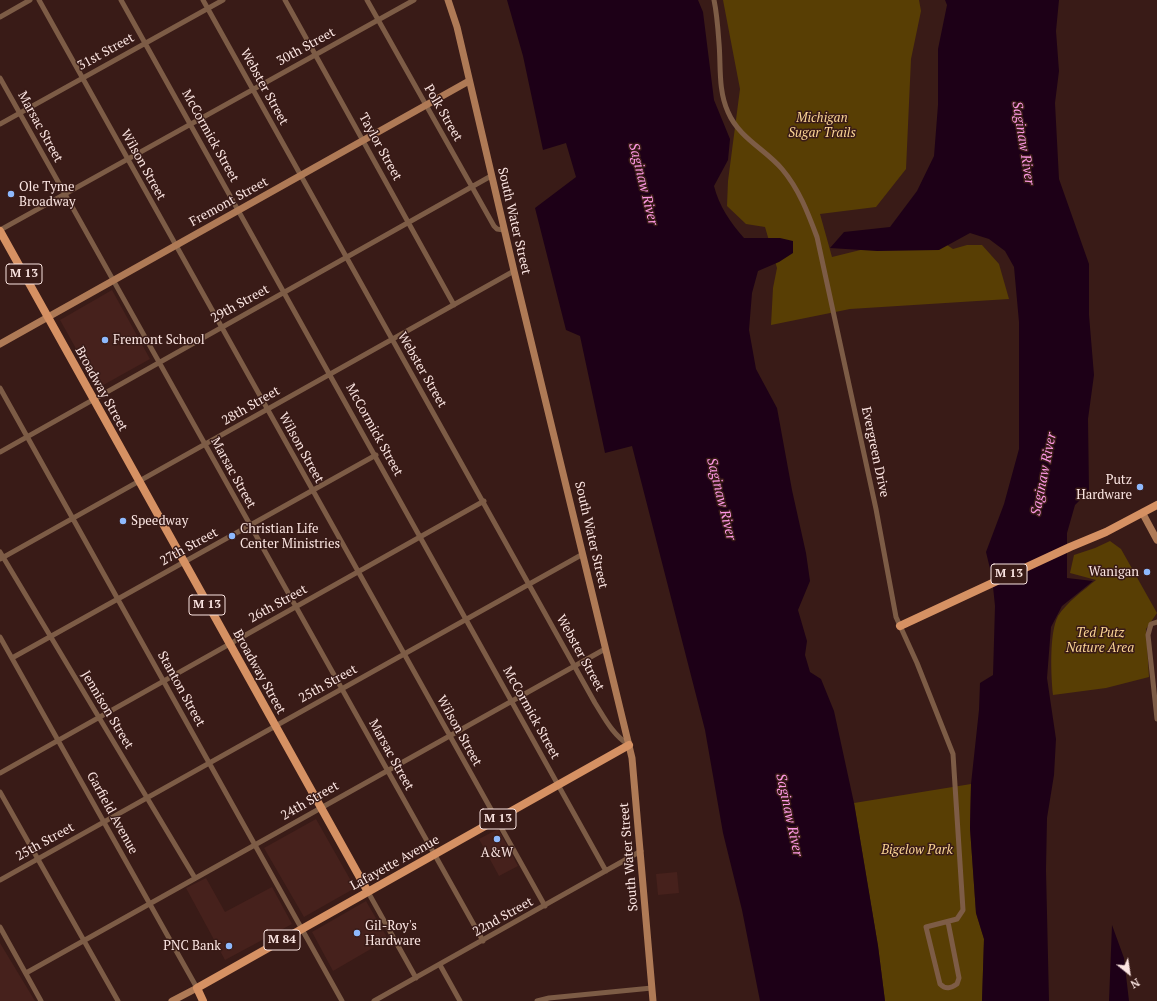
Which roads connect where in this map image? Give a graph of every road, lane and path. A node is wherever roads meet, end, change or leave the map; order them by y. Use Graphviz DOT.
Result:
graph roads {
  1 [pos="30,0"];
  2 [pos="39,0"];
  3 [pos="121,0"];
  4 [pos="203,0"];
  5 [pos="223,0"];
  6 [pos="285,0"];
  7 [pos="368,0"];
  8 [pos="414,0"];
  9 [pos="448,0"];
  10 [pos="714,0"];
  11 [pos="208,8"];
  12 [pos="0,17"];
  13 [pos="378,20"];
  14 [pos="145,43"];
  15 [pos="316,54"];
  16 [pos="0,78"];
  17 [pos="82,78"];
  18 [pos="470,81"];
  19 [pos="253,90"];
  20 [pos="426,105"];
  21 [pos="20,113"];
  22 [pos="0,124"];
  23 [pos="190,124"];
  24 [pos="364,141"];
  25 [pos="128,160"];
  26 [pos="301,176"];
  27 [pos="491,176"];
  28 [pos="472,186"];
  29 [pos="66,195"];
  30 [pos="239,211"];
  31 [pos="410,223"];
  32 [pos="504,230"];
  33 [pos="0,231"];
  34 [pos="176,246"];
  35 [pos="347,258"];
  36 [pos="514,271"];
  37 [pos="113,280"];
  38 [pos="284,292"];
  39 [pos="454,305"];
  40 [pos="47,317"];
  41 [pos="222,327"];
  42 [pos="392,339"];
  43 [pos="0,344"];
  44 [pos="159,363"];
  45 [pos="330,374"];
  46 [pos="0,388"];
  47 [pos="93,400"];
  48 [pos="268,409"];
  49 [pos="28,436"];
  50 [pos="205,444"];
  51 [pos="0,452"];
  52 [pos="376,455"];
  53 [pos="138,481"];
  54 [pos="312,490"];
  55 [pos="484,501"];
  56 [pos="1157,506"];
  57 [pos="1142,514"];
  58 [pos="73,519"];
  59 [pos="249,525"];
  60 [pos="421,537"];
  61 [pos="1157,540"];
  62 [pos="0,552"];
  63 [pos="583,554"];
  64 [pos="2,558"];
  65 [pos="184,563"];
  66 [pos="358,572"];
  67 [pos="530,584"];
  68 [pos="118,600"];
  69 [pos="296,607"];
  70 [pos="467,619"];
  71 [pos="1157,622"];
  72 [pos="900,626"];
  73 [pos="0,636"];
  74 [pos="50,638"];
  75 [pos="229,644"];
  76 [pos="605,649"];
  77 [pos="404,654"];
  78 [pos="12,658"];
  79 [pos="575,666"];
  80 [pos="164,681"];
  81 [pos="342,689"];
  82 [pos="512,701"];
  83 [pos="99,718"];
  84 [pos="1157,719"];
  85 [pos="275,726"];
  86 [pos="450,736"];
  87 [pos="58,740"];
  88 [pos="629,745"];
  89 [pos="209,764"];
  90 [pos="387,771"];
  91 [pos="0,773"];
  92 [pos="558,785"];
  93 [pos="0,792"];
  94 [pos="147,798"];
  95 [pos="321,808"];
  96 [pos="497,820"];
  97 [pos="104,822"];
  98 [pos="255,845"];
  99 [pos="641,851"];
  100 [pos="434,856"];
  101 [pos="38,859"];
  102 [pos="606,871"];
  103 [pos="195,878"];
  104 [pos="0,880"];
  105 [pos="368,892"];
  106 [pos="150,904"];
  107 [pos="545,906"];
  108 [pos="948,922"];
  109 [pos="0,927"];
  110 [pos="302,929"];
  111 [pos="84,940"];
  112 [pos="483,941"];
  113 [pos="440,965"];
  114 [pos="26,973"];
  115 [pos="416,978"];
  116 [pos="197,988"];
  117 [pos="652,988"];
  118 [pos="573,995"];
  119 [pos="41,1001"];
  120 [pos="118,1001"];
  121 [pos="172,1001"];
  122 [pos="203,1001"];
  123 [pos="342,1001"];
  124 [pos="374,1001"];
  125 [pos="460,1001"];
  126 [pos="537,1001"];
  127 [pos="574,1001"];
  128 [pos="653,1001"];
  1 -- 12 [label="street"];
  2 -- 17 [label="street, Wilson Street"];
  3 -- 14 [label="street, McCormick Street"];
  4 -- 11 [label="street, Webster Street"];
  5 -- 11 [label="street, 31st Street"];
  6 -- 15 [label="street, Taylor Street"];
  7 -- 13 [label="street, Polk Street"];
  8 -- 13 [label="street, 30th Street"];
  9 -- 18 [label="street, South Water Street"];
  10 -- 72 [label="street, Evergreen Drive"];
  11 -- 14 [label="street, 31st Street"];
  11 -- 19 [label="street, Webster Street"];
  13 -- 15 [label="street, 30th Street"];
  13 -- 20 [label="street, Polk Street"];
  14 -- 17 [label="street, 31st Street"];
  14 -- 23 [label="street, McCormick Street"];
  15 -- 19 [label="street, 30th Street"];
  15 -- 24 [label="street, Taylor Street"];
  16 -- 21 [label="street, Marsac Street"];
  17 -- 21 [label="street, 31st Street"];
  17 -- 25 [label="street, Wilson Street"];
  18 -- 20 [label="street, Fremont Street"];
  18 -- 27 [label="street, South Water Street"];
  19 -- 23 [label="street, 30th Street"];
  19 -- 26 [label="street, Webster Street"];
  20 -- 24 [label="street, Fremont Street"];
  20 -- 28 [label="street, Polk Street"];
  21 -- 22 [label="street, 31st Street"];
  21 -- 29 [label="street, Marsac Street"];
  23 -- 25 [label="street, 30th Street"];
  23 -- 30 [label="street, McCormick Street"];
  24 -- 26 [label="street, Fremont Street"];
  24 -- 31 [label="street, Taylor Street"];
  25 -- 29 [label="street, 30th Street"];
  25 -- 34 [label="street, Wilson Street"];
  26 -- 30 [label="street, Fremont Street"];
  26 -- 35 [label="street, Webster Street"];
  27 -- 28 [label="street, 29th Street"];
  27 -- 32 [label="street, South Water Street"];
  28 -- 31 [label="street, 29th Street"];
  28 -- 32 [label="street, Polk Street"];
  29 -- 33 [label="street, 30th Street"];
  29 -- 37 [label="street, Marsac Street"];
  30 -- 34 [label="street, Fremont Street"];
  30 -- 38 [label="street, McCormick Street"];
  31 -- 35 [label="street, 29th Street"];
  31 -- 39 [label="street, Taylor Street"];
  32 -- 36 [label="street, South Water Street"];
  33 -- 40 [label="main road, Broadway Street / M 13"];
  34 -- 37 [label="street, Fremont Street"];
  34 -- 41 [label="street, Wilson Street"];
  35 -- 38 [label="street, 29th Street"];
  35 -- 42 [label="street, Webster Street"];
  36 -- 39 [label="street, 28th Street"];
  36 -- 63 [label="street, South Water Street"];
  37 -- 40 [label="street, Fremont Street"];
  37 -- 44 [label="street, Marsac Street"];
  38 -- 41 [label="street, 29th Street"];
  38 -- 45 [label="street, McCormick Street"];
  39 -- 42 [label="street, 28th Street"];
  40 -- 43 [label="street, Fremont Street"];
  40 -- 47 [label="main road, Broadway Street / M 13"];
  41 -- 44 [label="street, 29th Street"];
  41 -- 48 [label="street, Wilson Street"];
  42 -- 45 [label="street, 28th Street"];
  42 -- 55 [label="street, Webster Street"];
  44 -- 47 [label="street, 29th Street"];
  44 -- 50 [label="street, Marsac Street"];
  45 -- 48 [label="street, 28th Street"];
  45 -- 52 [label="street, McCormick Street"];
  46 -- 49 [label="street, Stanton Street"];
  47 -- 49 [label="street, 29th Street"];
  47 -- 53 [label="main road, Broadway Street / M 13"];
  48 -- 50 [label="street, 28th Street"];
  48 -- 54 [label="street, Wilson Street"];
  49 -- 51 [label="street, 29th Street"];
  49 -- 58 [label="street, Stanton Street"];
  50 -- 53 [label="street, 28th Street"];
  50 -- 59 [label="street, Marsac Street"];
  52 -- 54 [label="street, 27th Street"];
  52 -- 60 [label="street, McCormick Street"];
  53 -- 58 [label="street, 28th Street"];
  53 -- 65 [label="main road, Broadway Street / M 13"];
  54 -- 59 [label="street, 27th Street"];
  54 -- 66 [label="street, Wilson Street"];
  55 -- 60 [label="street, 26th Street"];
  55 -- 67 [label="street, Webster Street"];
  56 -- 57 [label="main road, M 13"];
  57 -- 61 [label="street"];
  57 -- 72 [label="main road, M 13"];
  58 -- 64 [label="street, 28th Street"];
  58 -- 68 [label="street, Stanton Street"];
  59 -- 65 [label="street, 27th Street"];
  59 -- 69 [label="street, Marsac Street"];
  60 -- 66 [label="street, 26th Street"];
  60 -- 70 [label="street, McCormick Street"];
  62 -- 64 [label="street, Jennison Street"];
  63 -- 67 [label="street, 25th Street"];
  63 -- 76 [label="street, South Water Street"];
  64 -- 74 [label="street, Jennison Street"];
  65 -- 68 [label="street, 27th Street"];
  65 -- 75 [label="main road, Broadway Street / M 13"];
  66 -- 69 [label="street, 26th Street"];
  66 -- 77 [label="street, Wilson Street"];
  67 -- 70 [label="street, 25th Street"];
  67 -- 79 [label="street, Webster Street"];
  68 -- 74 [label="street, 27th Street"];
  68 -- 80 [label="street, Stanton Street"];
  69 -- 75 [label="street, 26th Street"];
  69 -- 81 [label="street, Marsac Street"];
  70 -- 77 [label="street, 25th Street"];
  70 -- 82 [label="street, McCormick Street"];
  71 -- 84 [label="street"];
  72 -- 108 [label="street, Evergreen Drive"];
  73 -- 78 [label="street, Garfield Avenue"];
  74 -- 78 [label="street, 27th Street"];
  74 -- 83 [label="street, Jennison Street"];
  75 -- 80 [label="street, 26th Street"];
  75 -- 85 [label="main road, Broadway Street / M 13"];
  76 -- 79 [label="street, 24th Street"];
  76 -- 88 [label="street, South Water Street"];
  77 -- 81 [label="street, 25th Street"];
  77 -- 86 [label="street, Wilson Street"];
  78 -- 87 [label="street, Garfield Avenue"];
  79 -- 82 [label="street, 24th Street"];
  79 -- 88 [label="street, Webster Street"];
  80 -- 83 [label="street, 26th Street"];
  80 -- 89 [label="street, Stanton Street"];
  81 -- 85 [label="street, 25th Street"];
  81 -- 90 [label="street, Marsac Street"];
  82 -- 86 [label="street, 24th Street"];
  82 -- 92 [label="street, McCormick Street"];
  83 -- 87 [label="street, 26th Street"];
  83 -- 94 [label="street, Jennison Street"];
  85 -- 89 [label="street, 25th Street"];
  85 -- 95 [label="main road, Broadway Street / M 13"];
  86 -- 90 [label="street, 24th Street"];
  86 -- 96 [label="street, Wilson Street"];
  87 -- 91 [label="street, 26th Street"];
  87 -- 97 [label="street, Garfield Avenue"];
  88 -- 92 [label="main road, Lafayette Avenue / M 13"];
  88 -- 99 [label="street, South Water Street"];
  89 -- 94 [label="street, 25th Street"];
  89 -- 98 [label="street, Stanton Street"];
  90 -- 95 [label="street, 24th Street"];
  90 -- 100 [label="street, Marsac Street"];
  92 -- 96 [label="main road, Lafayette Avenue / M 13"];
  92 -- 102 [label="street, McCormick Street"];
  93 -- 101 [label="street"];
  94 -- 97 [label="street, 25th Street"];
  94 -- 103 [label="street, Jennison Street"];
  95 -- 98 [label="street, 24th Street"];
  95 -- 105 [label="main road, Broadway Street / M 13"];
  96 -- 100 [label="main road, Lafayette Avenue / M 13"];
  96 -- 107 [label="street, Wilson Street"];
  97 -- 101 [label="street, 25th Street"];
  97 -- 106 [label="street, Garfield Avenue"];
  98 -- 103 [label="street, 24th Street"];
  98 -- 110 [label="street, Stanton Street"];
  99 -- 102 [label="street, 22nd Street"];
  99 -- 117 [label="street, South Water Street"];
  100 -- 105 [label="main road, Lafayette Avenue / M 13"];
  100 -- 112 [label="street, Marsac Street"];
  101 -- 104 [label="street, 25th Street"];
  101 -- 111 [label="street"];
  102 -- 107 [label="street, 22nd Street"];
  103 -- 106 [label="street, 24th Street"];
  105 -- 110 [label="main road, Lafayette Avenue / M 84"];
  105 -- 115 [label="street, Broadway Street"];
  106 -- 111 [label="street, 24th Street"];
  106 -- 116 [label="street, Garfield Avenue"];
  107 -- 112 [label="street, 22nd Street"];
  108 -- 108 [label="street, Evergreen Drive"];
  109 -- 114 [label="street"];
  110 -- 116 [label="main road, Lafayette Avenue / M 84"];
  110 -- 123 [label="street, Stanton Street"];
  111 -- 114 [label="street, 24th Street"];
  111 -- 120 [label="street"];
  112 -- 113 [label="street, 22nd Street"];
  113 -- 115 [label="street, 22nd Street"];
  113 -- 125 [label="street"];
  114 -- 119 [label="street"];
  115 -- 124 [label="street, 22nd Street"];
  116 -- 121 [label="street, Lafayette Avenue"];
  116 -- 122 [label="main road, Garfield Avenue"];
  117 -- 118 [label="street"];
  117 -- 128 [label="street, South Water Street"];
  118 -- 126 [label="street"];
  118 -- 127 [label="street"];
}
